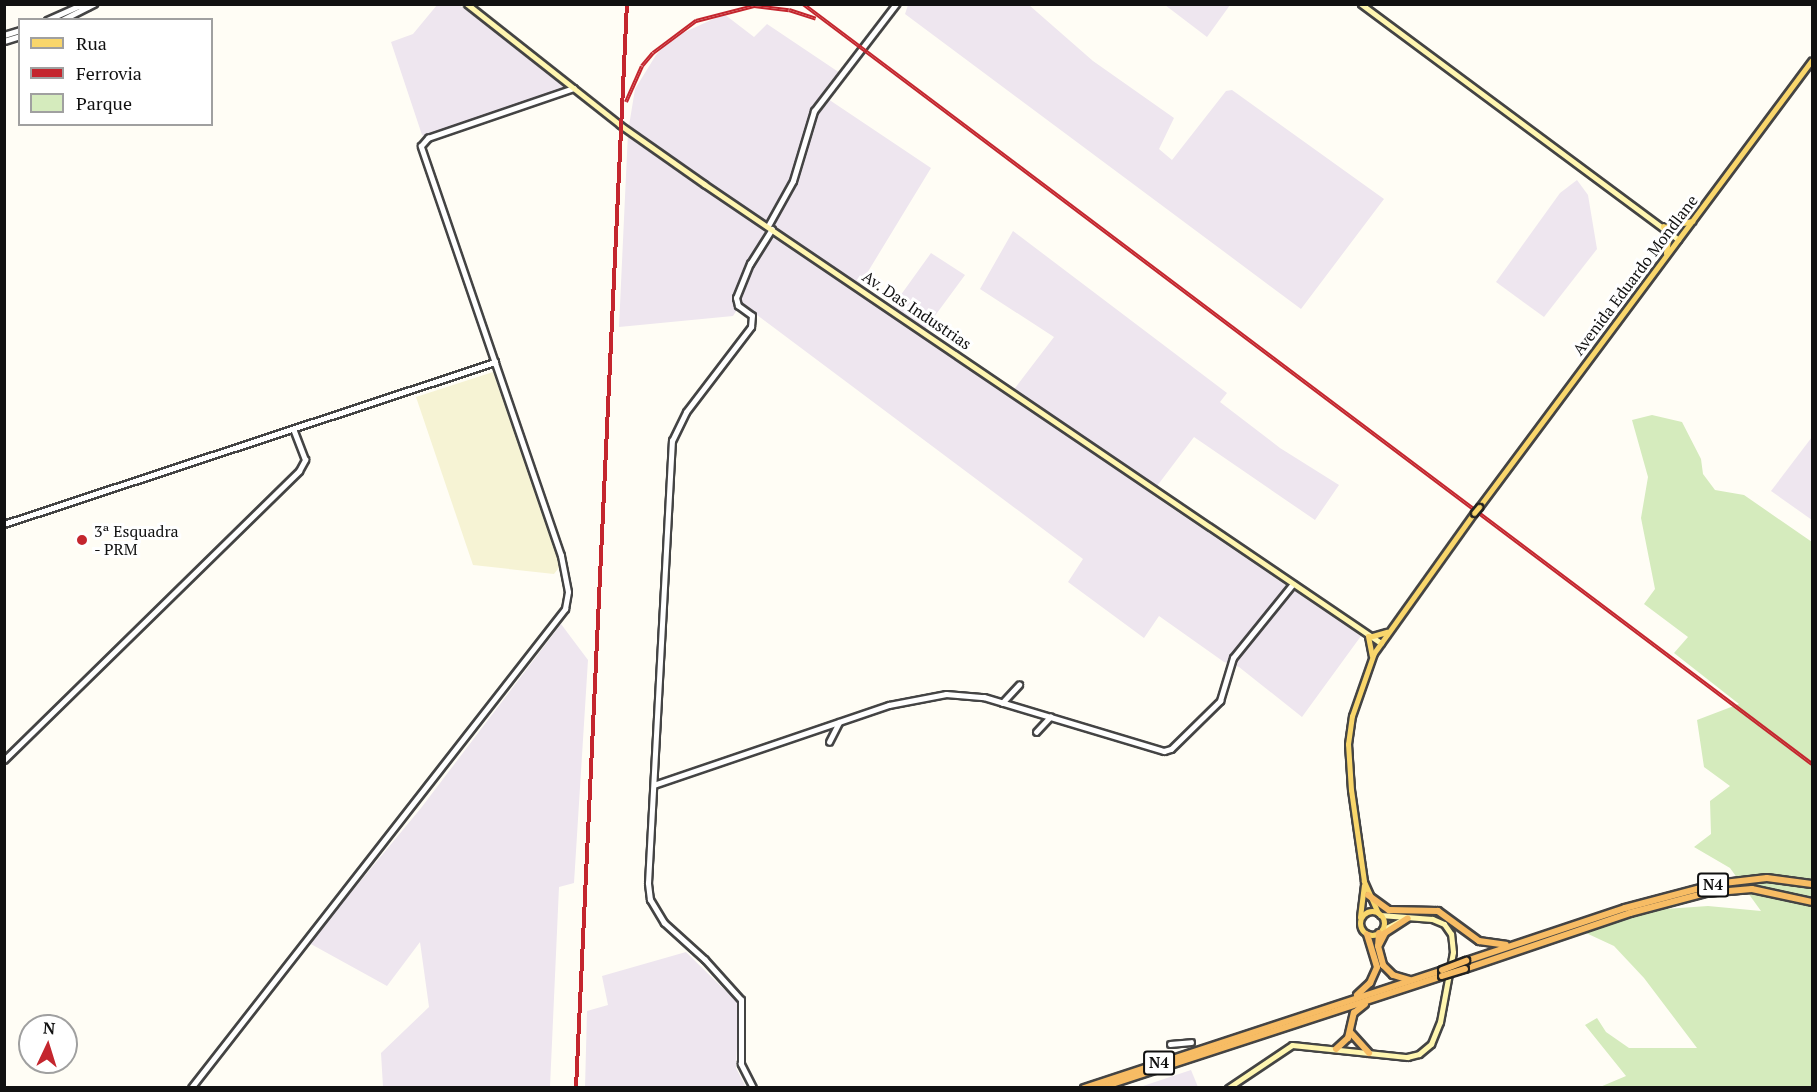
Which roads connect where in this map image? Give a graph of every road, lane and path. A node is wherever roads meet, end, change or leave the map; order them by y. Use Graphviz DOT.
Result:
graph roads {
  1 [pos="94,4"];
  2 [pos="467,4"];
  3 [pos="896,4"];
  4 [pos="1361,4"];
  5 [pos="87,7"];
  6 [pos="51,18"];
  7 [pos="66,18"];
  8 [pos="1812,60"];
  9 [pos="574,88"];
  10 [pos="1692,220"];
  11 [pos="770,227"];
  12 [pos="1664,227"];
  13 [pos="1678,238"];
  14 [pos="1666,255"];
  15 [pos="495,362"];
  16 [pos="294,431"];
  17 [pos="4,524"];
  18 [pos="1293,584"];
  19 [pos="1389,631"];
  20 [pos="1368,636"];
  21 [pos="1381,643"];
  22 [pos="1372,658"];
  23 [pos="1019,685"];
  24 [pos="1002,703"];
  25 [pos="1050,717"];
  26 [pos="839,722"];
  27 [pos="1036,732"];
  28 [pos="829,742"];
  29 [pos="4,760"];
  30 [pos="654,785"];
  31 [pos="1364,881"];
  32 [pos="1812,884"];
  33 [pos="1368,895"];
  34 [pos="1812,902"];
  35 [pos="1379,914"];
  36 [pos="1408,918"];
  37 [pos="1360,919"];
  38 [pos="1381,931"];
  39 [pos="1367,934"];
  40 [pos="1516,944"];
  41 [pos="1378,953"];
  42 [pos="1465,965"];
  43 [pos="1442,973"];
  44 [pos="1410,980"];
  45 [pos="1352,999"];
  46 [pos="1374,999"];
  47 [pos="1351,1033"];
  48 [pos="1191,1042"];
  49 [pos="1170,1044"];
  50 [pos="1336,1049"];
  51 [pos="1370,1053"];
  52 [pos="191,1088"];
  53 [pos="753,1088"];
  54 [pos="1084,1088"];
  55 [pos="1100,1088"];
  56 [pos="1228,1088"];
  1 -- 5 [label="street"];
  2 -- 9 [label="main road, Av. Das Industrias"];
  3 -- 11 [label="street"];
  4 -- 12 [label="main road"];
  5 -- 6 [label="street"];
  5 -- 7 [label="street"];
  8 -- 10 [label="main road, Avenida Eduardo Mondlane"];
  9 -- 11 [label="main road, Av. Das Industrias"];
  9 -- 15 [label="street"];
  10 -- 12 [label="main road"];
  10 -- 13 [label="main road, Avenida Eduardo Mondlane"];
  11 -- 18 [label="main road, Av. Das Industrias"];
  11 -- 30 [label="street"];
  12 -- 13 [label="main road"];
  12 -- 14 [label="main road"];
  13 -- 14 [label="main road, Avenida Eduardo Mondlane"];
  14 -- 19 [label="main road, Avenida Eduardo Mondlane, bridge"];
  15 -- 16 [label="street"];
  15 -- 52 [label="street"];
  16 -- 17 [label="street"];
  16 -- 29 [label="street"];
  18 -- 20 [label="main road, Av. Das Industrias"];
  18 -- 25 [label="street"];
  19 -- 20 [label="main road"];
  19 -- 21 [label="main road, Avenida Eduardo Mondlane"];
  20 -- 21 [label="main road, Av. Das Industrias"];
  20 -- 22 [label="main road"];
  21 -- 22 [label="main road, Avenida Eduardo Mondlane"];
  22 -- 31 [label="main road, Avenida Eduardo Mondlane"];
  23 -- 24 [label="street"];
  24 -- 25 [label="street"];
  24 -- 26 [label="street"];
  25 -- 27 [label="street"];
  26 -- 28 [label="street"];
  26 -- 30 [label="street"];
  30 -- 53 [label="street"];
  31 -- 33 [label="main road"];
  31 -- 37 [label="main road"];
  32 -- 40 [label="highway, N4"];
  33 -- 35 [label="main road"];
  33 -- 40 [label="highway"];
  34 -- 42 [label="highway, N4"];
  35 -- 36 [label="main road"];
  35 -- 37 [label="main road"];
  35 -- 38 [label="main road"];
  36 -- 38 [label="main road"];
  36 -- 41 [label="highway"];
  36 -- 51 [label="main road"];
  37 -- 39 [label="main road"];
  38 -- 39 [label="main road"];
  38 -- 41 [label="highway"];
  39 -- 45 [label="highway"];
  40 -- 42 [label="highway, N4"];
  41 -- 44 [label="highway"];
  42 -- 43 [label="highway, N4, bridge"];
  43 -- 44 [label="highway, N4"];
  43 -- 46 [label="highway, N4"];
  44 -- 45 [label="highway, N4"];
  45 -- 54 [label="highway, N4"];
  46 -- 47 [label="highway"];
  46 -- 55 [label="highway, N4"];
  47 -- 50 [label="highway"];
  47 -- 51 [label="highway"];
  48 -- 49 [label="street"];
  50 -- 51 [label="main road"];
  50 -- 56 [label="main road"];
}
